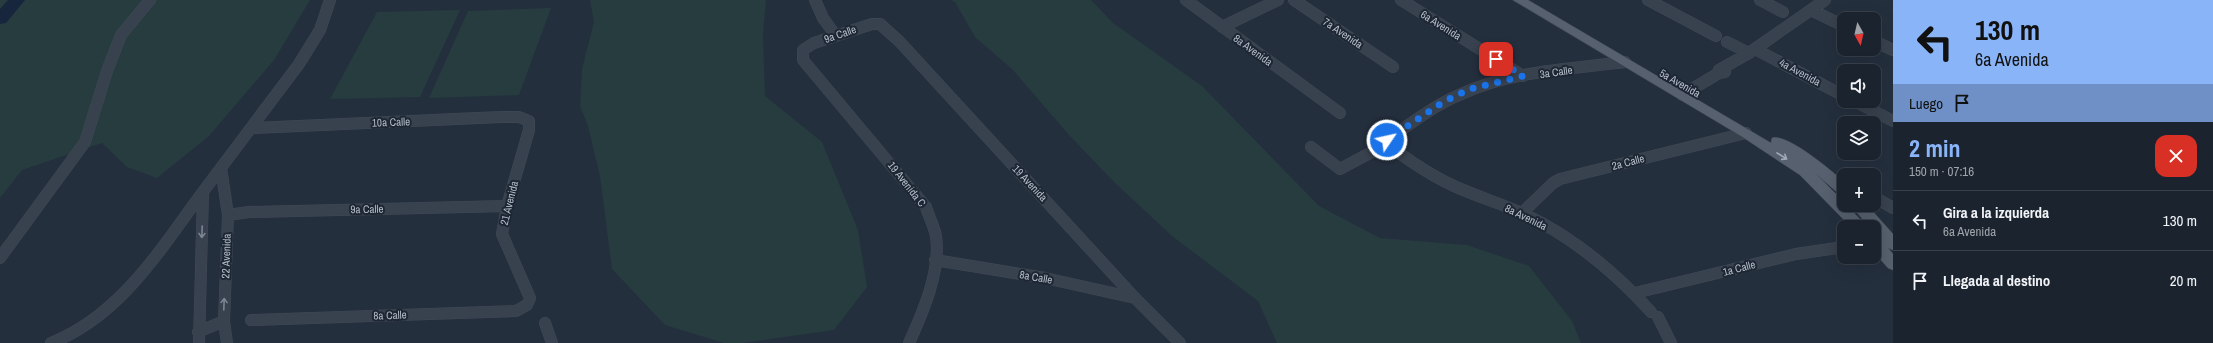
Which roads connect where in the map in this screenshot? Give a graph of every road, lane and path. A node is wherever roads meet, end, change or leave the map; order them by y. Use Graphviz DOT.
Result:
graph roads {
  1 [pos="150,0"];
  2 [pos="330,0"];
  3 [pos="815,0"];
  4 [pos="1186,0"];
  5 [pos="1278,0"];
  6 [pos="1294,0"];
  7 [pos="1401,0"];
  8 [pos="1519,0"];
  9 [pos="1534,0"];
  10 [pos="1648,0"];
  11 [pos="1760,0"];
  12 [pos="1825,0"];
  13 [pos="1811,10"];
  14 [pos="1783,12"];
  15 [pos="1837,23"];
  16 [pos="880,24"];
  17 [pos="1222,27"];
  18 [pos="836,36"];
  19 [pos="1716,36"];
  20 [pos="1727,42"];
  21 [pos="1881,44"];
  22 [pos="803,50"];
  23 [pos="1893,50"];
  24 [pos="1752,51"];
  25 [pos="1625,62"];
  26 [pos="1393,67"];
  27 [pos="1523,76"];
  28 [pos="1686,92"];
  29 [pos="1837,93"];
  30 [pos="1868,108"];
  31 [pos="1340,113"];
  32 [pos="529,121"];
  33 [pos="1893,121"];
  34 [pos="252,128"];
  35 [pos="1746,133"];
  36 [pos="1387,144"];
  37 [pos="1311,147"];
  38 [pos="221,168"];
  39 [pos="1837,184"];
  40 [pos="203,193"];
  41 [pos="1881,201"];
  42 [pos="507,206"];
  43 [pos="1893,208"];
  44 [pos="1864,212"];
  45 [pos="1522,214"];
  46 [pos="228,215"];
  47 [pos="1853,220"];
  48 [pos="1893,244"];
  49 [pos="1837,248"];
  50 [pos="1881,251"];
  51 [pos="0,258"];
  52 [pos="935,260"];
  53 [pos="1893,264"];
  54 [pos="1635,293"];
  55 [pos="1135,298"];
  56 [pos="527,305"];
  57 [pos="251,320"];
  58 [pos="224,321"];
  59 [pos="545,323"];
  60 [pos="199,338"];
  61 [pos="51,343"];
  62 [pos="227,343"];
  63 [pos="552,343"];
  64 [pos="909,343"];
  65 [pos="1180,343"];
  66 [pos="1671,343"];
  1 -- 51 [label="street"];
  2 -- 34 [label="street"];
  3 -- 18 [label="street"];
  4 -- 17 [label="street, 8a Avenida"];
  5 -- 17 [label="street"];
  6 -- 26 [label="street, 7a Avenida"];
  7 -- 27 [label="street, 6a Avenida"];
  8 -- 25 [label="main road, 5a Avenida"];
  9 -- 28 [label="main road, 5a Avenida"];
  10 -- 19 [label="street"];
  11 -- 14 [label="street"];
  12 -- 13 [label="street"];
  13 -- 15 [label="street"];
  13 -- 24 [label="street"];
  16 -- 18 [label="street, 9a Calle"];
  16 -- 55 [label="street, 19 Avenida"];
  17 -- 31 [label="street, 8a Avenida"];
  18 -- 22 [label="street, 9a Calle"];
  20 -- 24 [label="street, 4a Avenida"];
  21 -- 23 [label="street"];
  22 -- 52 [label="street, 19 Avenida C"];
  24 -- 28 [label="street"];
  24 -- 29 [label="street, 4a Avenida"];
  25 -- 27 [label="street, 3a Calle"];
  25 -- 28 [label="main road, 5a Avenida"];
  27 -- 36 [label="street, 3a Calle"];
  28 -- 35 [label="main road, 5a Avenida"];
  28 -- 39 [label="main road, 5a Avenida"];
  30 -- 33 [label="street"];
  32 -- 34 [label="street, 10a Calle"];
  32 -- 42 [label="street, 21 Avenida"];
  34 -- 38 [label="street"];
  35 -- 45 [label="street, 2a Calle"];
  35 -- 47 [label="main road, 5a Avenida, one-way"];
  36 -- 37 [label="street"];
  36 -- 45 [label="street, 8a Avenida"];
  38 -- 40 [label="street"];
  38 -- 46 [label="street, 22 Avenida"];
  40 -- 60 [label="street, one-way"];
  40 -- 61 [label="street"];
  41 -- 43 [label="street"];
  42 -- 46 [label="street, 9a Calle"];
  42 -- 56 [label="street, 21 Avenida"];
  44 -- 48 [label="main road"];
  45 -- 54 [label="street, 8a Avenida"];
  58 -- 46 [label="street, 22 Avenida, one-way"];
  49 -- 54 [label="street, 1a Calle"];
  50 -- 53 [label="main road"];
  52 -- 55 [label="street, 8a Calle"];
  52 -- 64 [label="street, 19 Avenida C"];
  54 -- 66 [label="street, 8a Avenida"];
  55 -- 65 [label="street, 19 Avenida"];
  56 -- 57 [label="street, 8a Calle"];
  58 -- 60 [label="street"];
  58 -- 62 [label="street, 22 Avenida"];
  59 -- 63 [label="street"];
}
